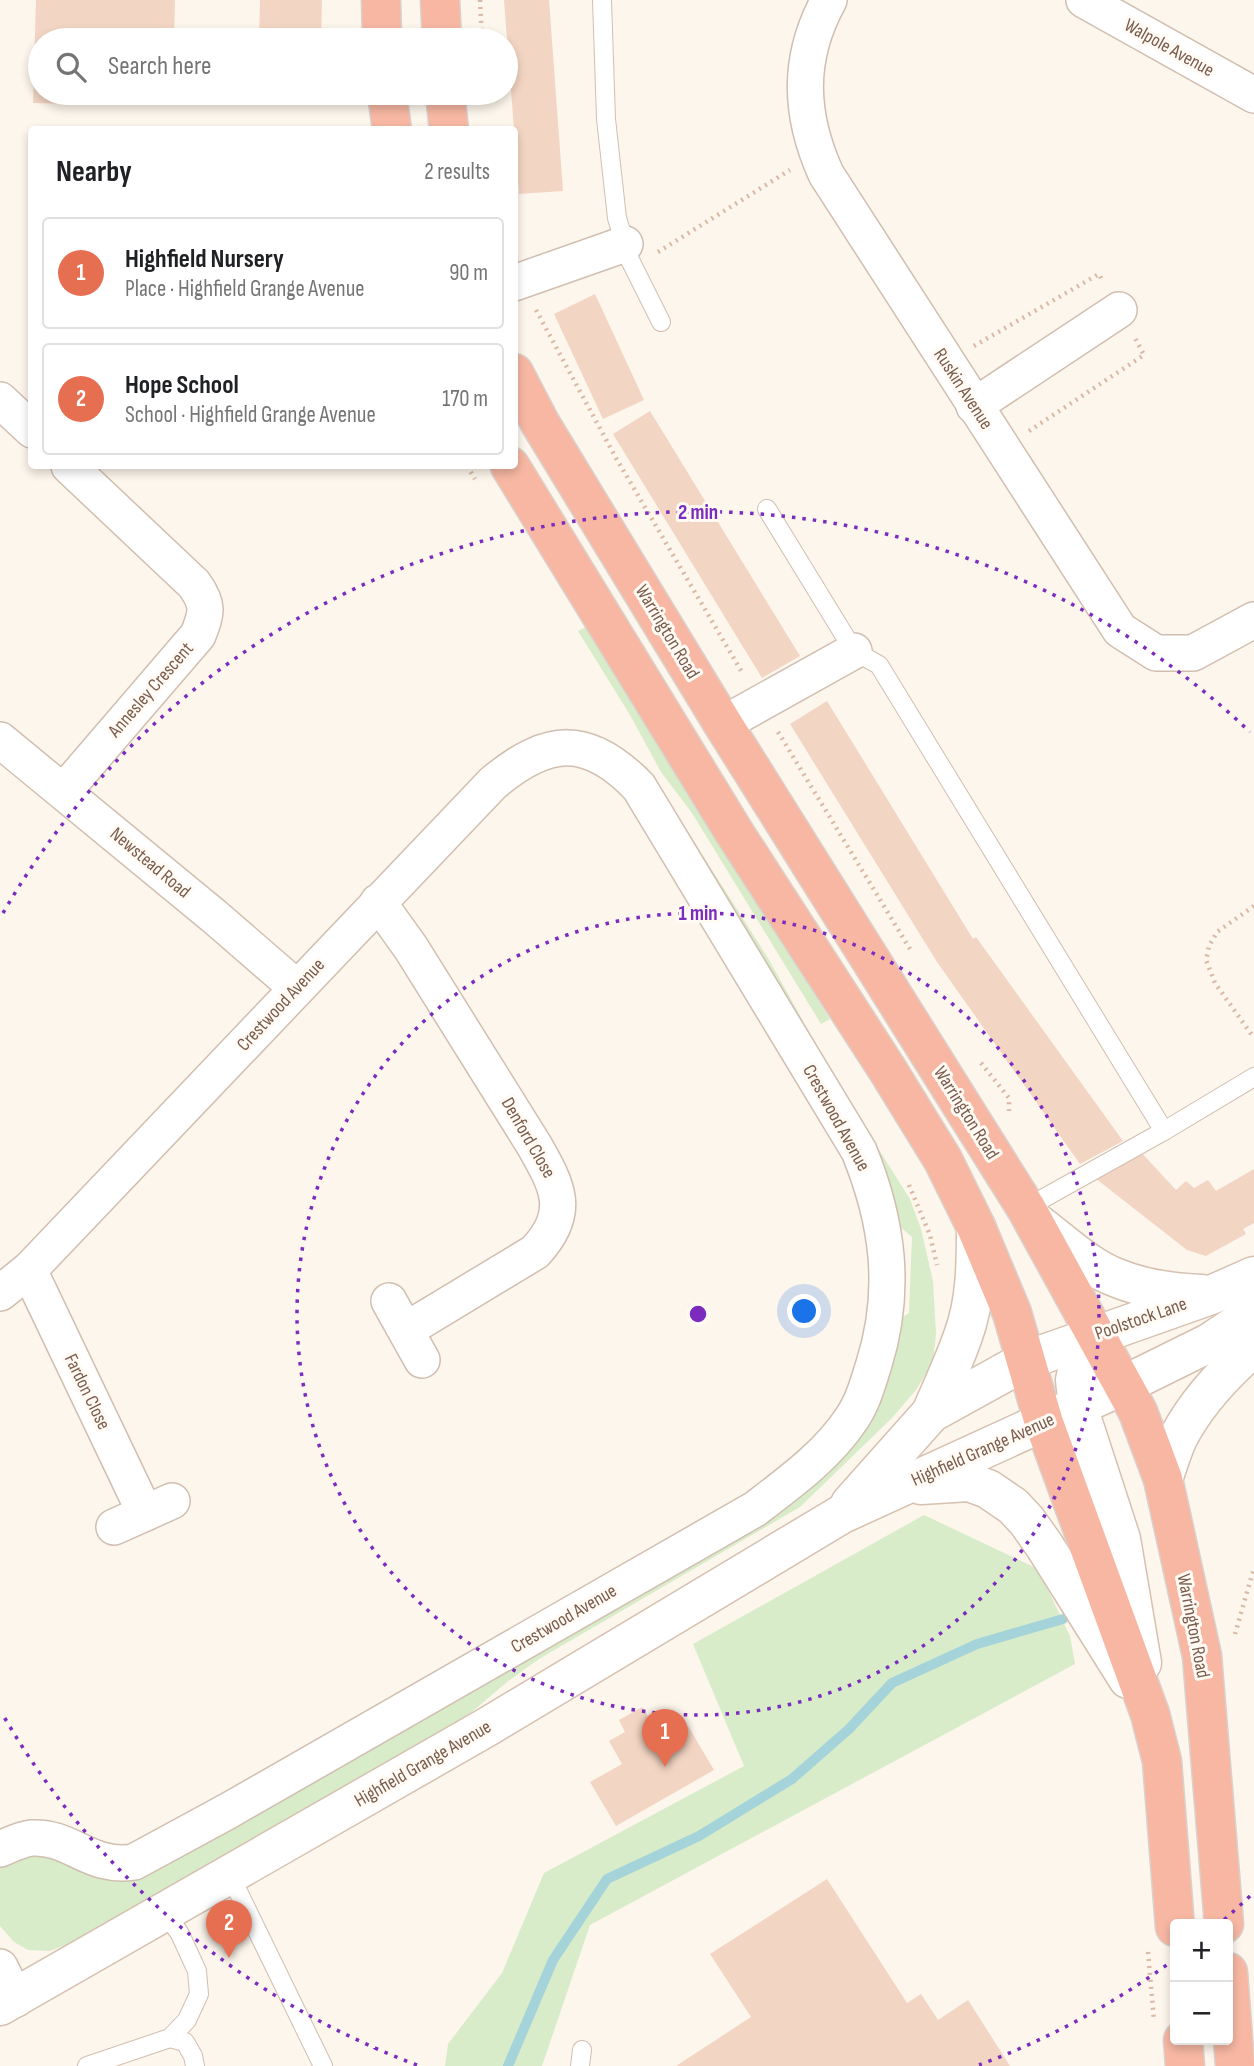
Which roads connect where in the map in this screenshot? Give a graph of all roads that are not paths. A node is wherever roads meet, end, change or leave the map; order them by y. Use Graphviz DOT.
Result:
graph roads {
  1 [pos="381,0"];
  2 [pos="440,0"];
  3 [pos="602,0"];
  4 [pos="829,0"];
  5 [pos="1084,0"];
  6 [pos="382,28"];
  7 [pos="441,28"];
  8 [pos="1254,96"];
  9 [pos="389,105"];
  10 [pos="446,105"];
  11 [pos="391,126"];
  12 [pos="449,126"];
  13 [pos="629,255"];
  14 [pos="518,282"];
  15 [pos="1119,310"];
  16 [pos="661,322"];
  17 [pos="518,381"];
  18 [pos="0,400"];
  19 [pos="974,406"];
  20 [pos="28,426"];
  21 [pos="72,469"];
  22 [pos="512,469"];
  23 [pos="767,509"];
  24 [pos="1254,620"];
  25 [pos="855,651"];
  26 [pos="723,724"];
  27 [pos="0,740"];
  28 [pos="64,790"];
  29 [pos="378,902"];
  30 [pos="297,988"];
  31 [pos="1254,1077"];
  32 [pos="1164,1131"];
  33 [pos="1030,1214"];
  34 [pos="976,1227"];
  35 [pos="29,1270"];
  36 [pos="1254,1276"];
  37 [pos="0,1293"];
  38 [pos="1211,1295"];
  39 [pos="1254,1313"];
  40 [pos="406,1330"];
  41 [pos="1095,1335"];
  42 [pos="1254,1347"];
  43 [pos="1027,1360"];
  44 [pos="1124,1385"];
  45 [pos="931,1413"];
  46 [pos="1061,1415"];
  47 [pos="1163,1479"];
  48 [pos="902,1487"];
  49 [pos="144,1514"];
  50 [pos="842,1514"];
  51 [pos="1150,1714"];
  52 [pos="0,1849"];
  53 [pos="230,1875"];
  54 [pos="165,1912"];
  55 [pos="1174,1919"];
  56 [pos="1224,1919"];
  57 [pos="1229,1982"];
  58 [pos="5,1991"];
  59 [pos="170,2038"];
  60 [pos="1183,2045"];
  61 [pos="87,2066"];
  62 [pos="195,2066"];
  63 [pos="323,2066"];
  64 [pos="1185,2066"];
  65 [pos="1235,2066"];
  1 -- 6 [label="highway"];
  2 -- 7 [label="highway"];
  3 -- 13 [label="lane"];
  4 -- 19 [label="street, Ruskin Avenue"];
  5 -- 8 [label="street, Walpole Avenue"];
  9 -- 11 [label="highway"];
  10 -- 12 [label="highway"];
  13 -- 14 [label="street"];
  13 -- 16 [label="lane"];
  15 -- 19 [label="street"];
  17 -- 26 [label="highway, Warrington Road"];
  18 -- 20 [label="street"];
  19 -- 24 [label="street, Ruskin Avenue"];
  21 -- 28 [label="street, Annesley Crescent"];
  22 -- 34 [label="highway"];
  23 -- 25 [label="lane"];
  25 -- 26 [label="street"];
  25 -- 32 [label="lane"];
  26 -- 33 [label="highway, Warrington Road"];
  27 -- 28 [label="street, Newstead Road"];
  28 -- 30 [label="street, Newstead Road"];
  29 -- 30 [label="street, Crestwood Avenue"];
  29 -- 40 [label="street, Denford Close"];
  29 -- 52 [label="street, Crestwood Avenue"];
  30 -- 35 [label="street, Crestwood Avenue"];
  31 -- 32 [label="lane"];
  32 -- 33 [label="lane"];
  33 -- 38 [label="main road"];
  33 -- 41 [label="highway, Warrington Road"];
  34 -- 43 [label="highway"];
  34 -- 45 [label="main road"];
  35 -- 37 [label="street, Crestwood Avenue"];
  35 -- 49 [label="street, Fardon Close"];
  36 -- 38 [label="main road, Poolstock Lane"];
  38 -- 41 [label="main road, Poolstock Lane"];
  39 -- 44 [label="main road"];
  41 -- 43 [label="main road, Poolstock Lane"];
  41 -- 44 [label="highway, Warrington Road"];
  41 -- 46 [label="main road"];
  42 -- 47 [label="main road"];
  43 -- 45 [label="main road, Highfield Grange Avenue"];
  43 -- 46 [label="highway"];
  44 -- 46 [label="main road, Highfield Grange Avenue"];
  44 -- 47 [label="highway, Warrington Road"];
  45 -- 50 [label="main road, Highfield Grange Avenue"];
  46 -- 48 [label="main road, Highfield Grange Avenue"];
  46 -- 51 [label="highway"];
  47 -- 56 [label="highway, Warrington Road"];
  48 -- 50 [label="main road, Highfield Grange Avenue"];
  48 -- 51 [label="main road"];
  50 -- 53 [label="main road, Highfield Grange Avenue"];
  51 -- 55 [label="highway"];
  53 -- 54 [label="main road, Highfield Grange Avenue"];
  53 -- 63 [label="lane"];
  54 -- 58 [label="main road, Highfield Grange Avenue"];
  54 -- 59 [label="lane"];
  57 -- 65 [label="highway"];
  59 -- 61 [label="lane"];
  59 -- 62 [label="lane"];
  60 -- 64 [label="highway"];
}
